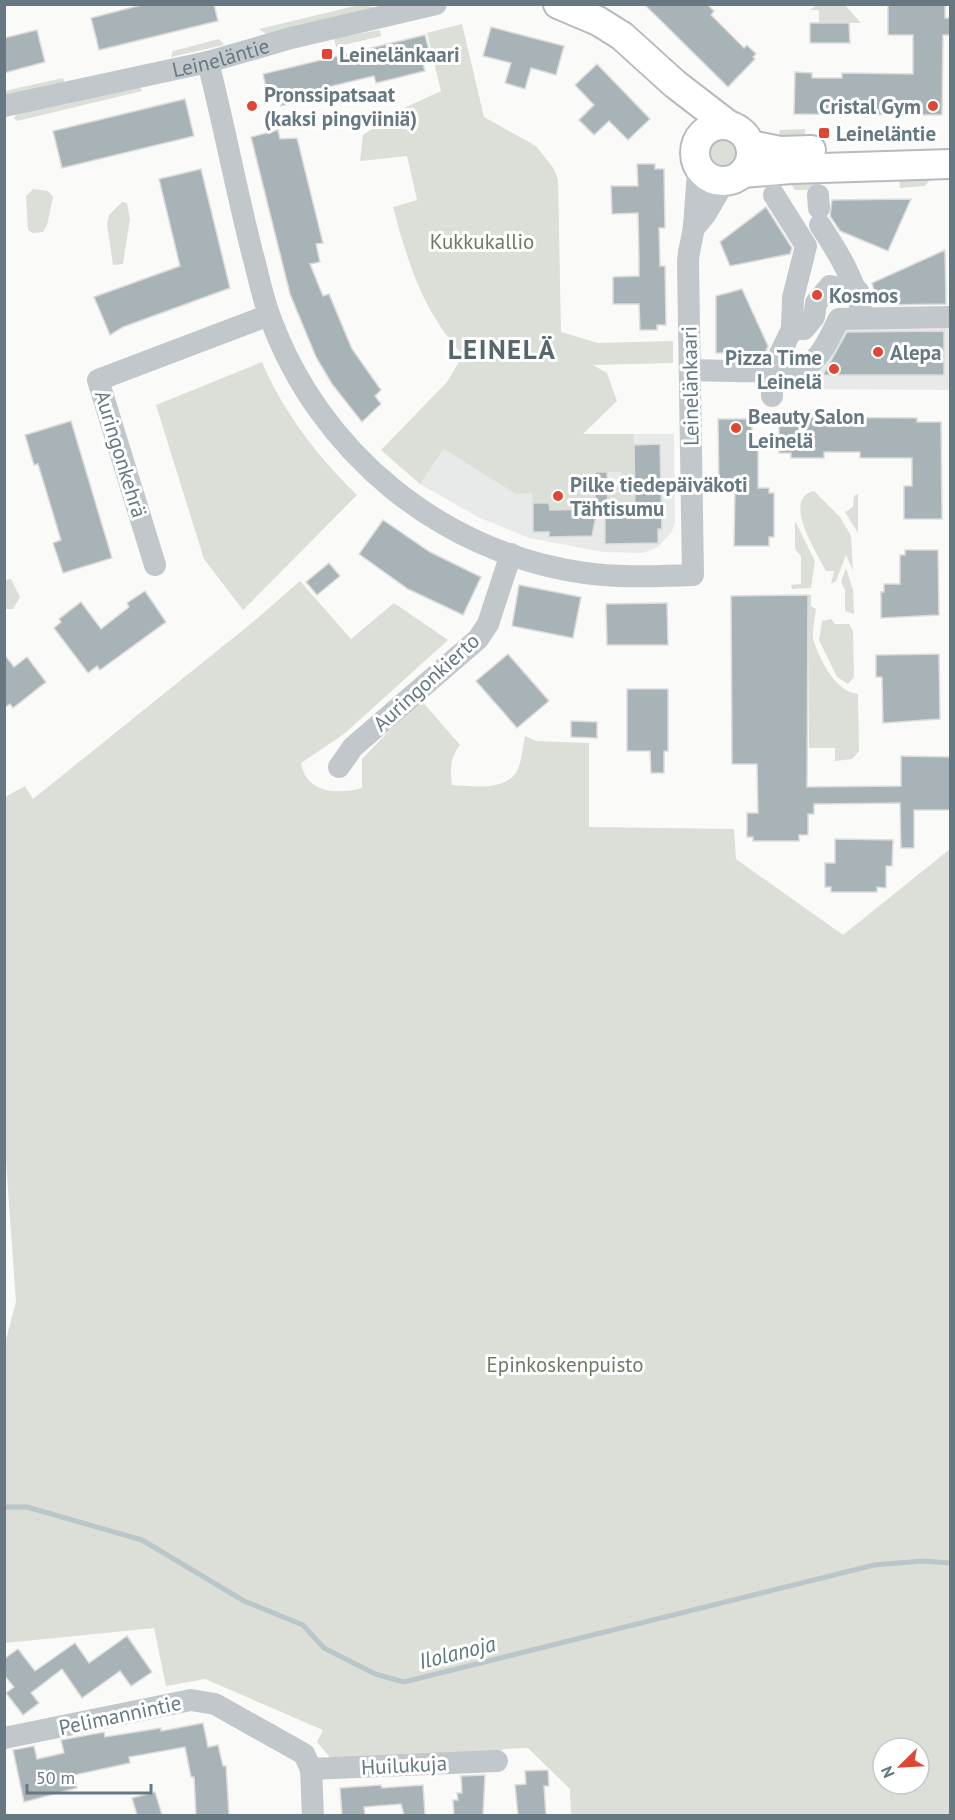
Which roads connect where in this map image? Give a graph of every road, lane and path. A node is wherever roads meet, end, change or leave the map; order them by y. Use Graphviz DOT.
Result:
graph roads {
  1 [pos="436,4"];
  2 [pos="558,4"];
  3 [pos="592,13"];
  4 [pos="207,62"];
  5 [pos="675,84"];
  6 [pos="4,106"];
  7 [pos="727,124"];
  8 [pos="698,140"];
  9 [pos="951,143"];
  10 [pos="750,145"];
  11 [pos="951,164"];
  12 [pos="699,168"];
  13 [pos="734,177"];
  14 [pos="774,195"];
  15 [pos="819,209"];
  16 [pos="694,228"];
  17 [pos="821,258"];
  18 [pos="858,291"];
  19 [pos="269,315"];
  20 [pos="951,317"];
  21 [pos="863,318"];
  22 [pos="798,329"];
  23 [pos="821,353"];
  24 [pos="690,370"];
  25 [pos="772,370"];
  26 [pos="772,396"];
  27 [pos="511,554"];
  28 [pos="155,565"];
  29 [pos="339,767"];
  30 [pos="4,1738"];
  31 [pos="498,1761"];
  32 [pos="311,1769"];
  33 [pos="313,1815"];
  1 -- 4 [label="street, Leineläntie"];
  2 -- 3 [label="main road"];
  3 -- 5 [label="main road"];
  4 -- 6 [label="street, Leineläntie"];
  4 -- 19 [label="street, Leinelänkaari"];
  5 -- 7 [label="main road"];
  5 -- 8 [label="main road"];
  7 -- 8 [label="main road"];
  7 -- 10 [label="main road"];
  8 -- 12 [label="main road"];
  9 -- 10 [label="main road"];
  10 -- 13 [label="main road"];
  11 -- 13 [label="main road"];
  12 -- 13 [label="main road"];
  12 -- 16 [label="street, Leinelänkaari"];
  13 -- 16 [label="street, Leinelänkaari"];
  14 -- 17 [label="street"];
  15 -- 17 [label="street"];
  16 -- 24 [label="street, Leinelänkaari"];
  17 -- 18 [label="street"];
  17 -- 22 [label="street"];
  18 -- 21 [label="street"];
  18 -- 22 [label="street"];
  19 -- 27 [label="street, Leinelänkaari"];
  19 -- 28 [label="street, Auringonkehrä"];
  20 -- 21 [label="street"];
  21 -- 23 [label="street"];
  22 -- 23 [label="street"];
  22 -- 25 [label="street"];
  23 -- 25 [label="street"];
  24 -- 25 [label="street"];
  24 -- 27 [label="street, Leinelänkaari"];
  25 -- 26 [label="street"];
  27 -- 29 [label="street, Auringonkierto"];
  30 -- 32 [label="street, Pelimannintie"];
  31 -- 32 [label="street, Huilukuja"];
  32 -- 33 [label="street"];
}
